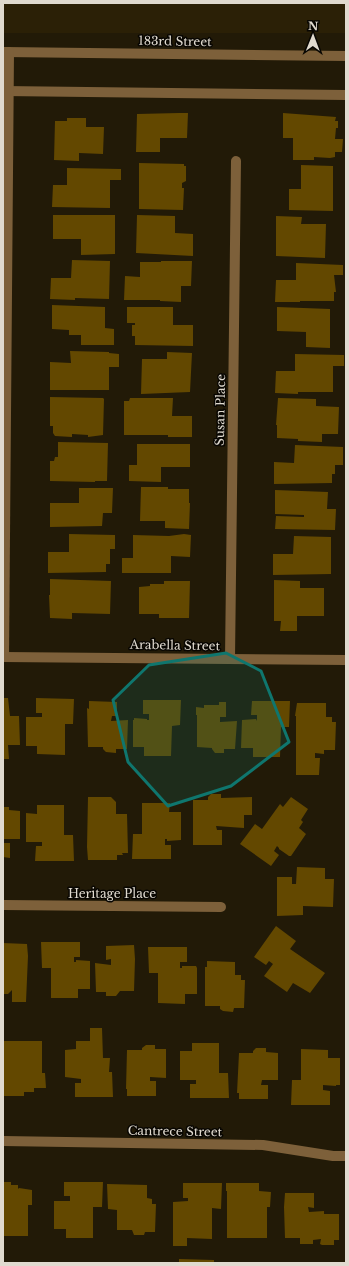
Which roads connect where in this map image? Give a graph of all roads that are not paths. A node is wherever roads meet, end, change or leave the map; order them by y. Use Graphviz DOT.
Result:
graph roads {
  1 [pos="6,52"];
  2 [pos="346,56"];
  3 [pos="6,91"];
  4 [pos="346,95"];
  5 [pos="236,161"];
  6 [pos="3,657"];
  7 [pos="230,659"];
  8 [pos="346,660"];
  9 [pos="3,905"];
  10 [pos="222,907"];
  11 [pos="3,1140"];
  12 [pos="346,1156"];
  1 -- 2 [label="street, 183rd Street"];
  1 -- 3 [label="street"];
  3 -- 4 [label="street"];
  3 -- 6 [label="street"];
  5 -- 7 [label="street, Susan Place"];
  6 -- 7 [label="street, Arabella Street"];
  7 -- 8 [label="street, Arabella Street"];
  9 -- 10 [label="street, Heritage Place"];
  11 -- 12 [label="street, Cantrece Street"];
}
